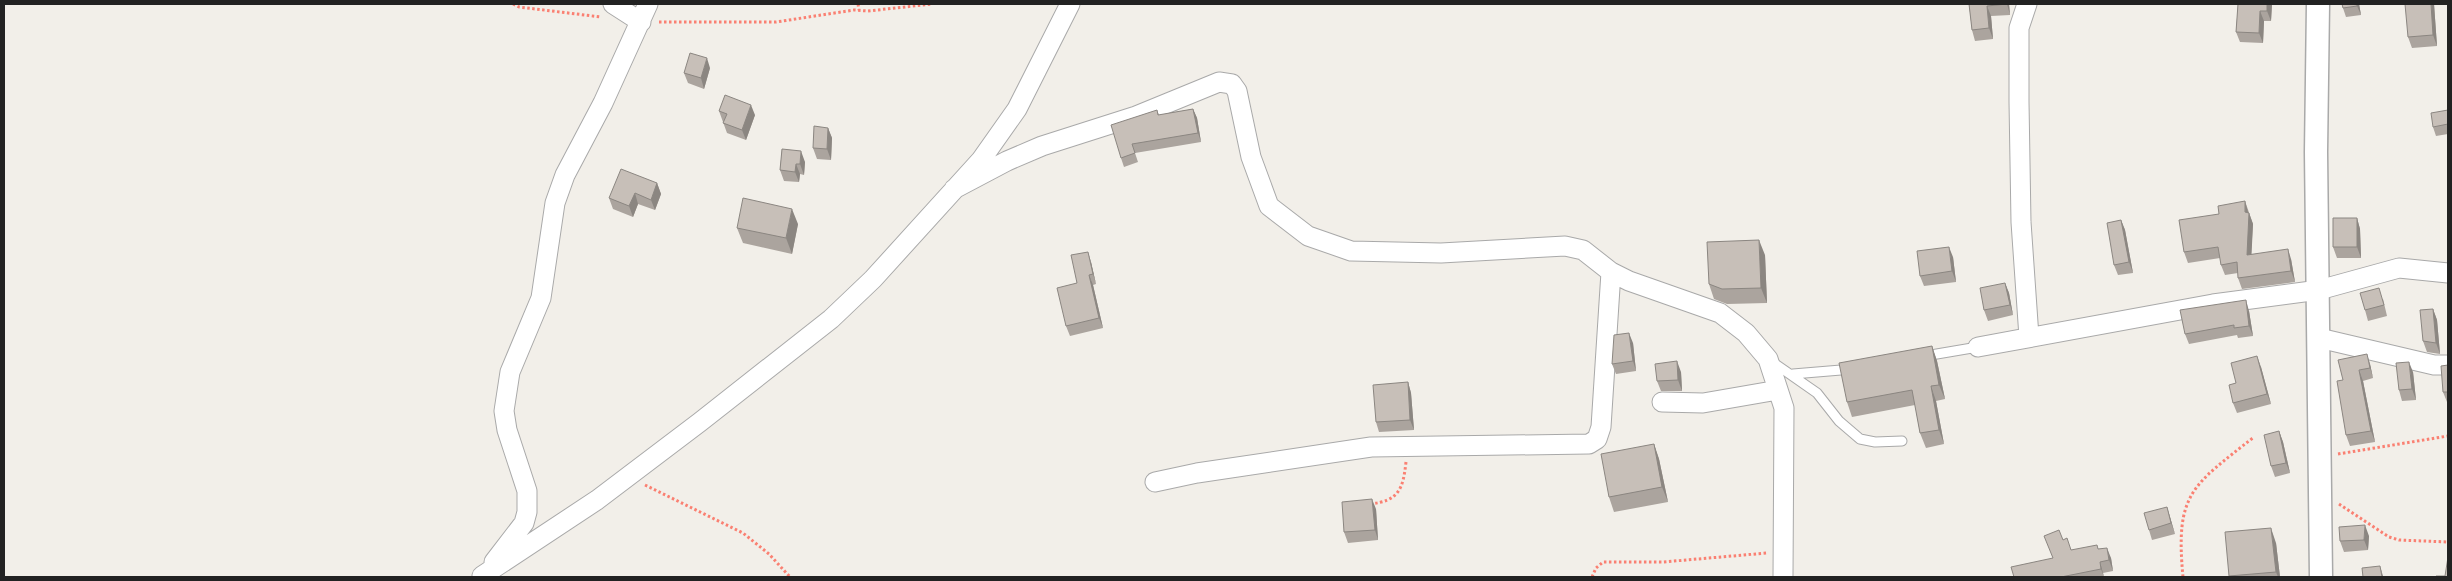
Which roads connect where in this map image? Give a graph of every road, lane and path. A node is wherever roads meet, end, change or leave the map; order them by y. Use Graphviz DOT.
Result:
graph roads {
  1 [pos="513,4"];
  2 [pos="613,4"];
  3 [pos="648,4"];
  4 [pos="858,4"];
  5 [pos="932,4"];
  6 [pos="1070,4"];
  7 [pos="2027,4"];
  8 [pos="2318,4"];
  9 [pos="859,10"];
  10 [pos="637,20"];
  11 [pos="954,189"];
  12 [pos="1611,272"];
  13 [pos="2448,273"];
  14 [pos="2319,290"];
  15 [pos="2029,337"];
  16 [pos="2319,338"];
  17 [pos="1978,347"];
  18 [pos="1914,358"];
  19 [pos="1768,359"];
  20 [pos="2448,365"];
  21 [pos="1867,367"];
  22 [pos="1793,374"];
  23 [pos="1778,390"];
  24 [pos="1662,402"];
  25 [pos="2448,436"];
  26 [pos="2254,437"];
  27 [pos="1902,441"];
  28 [pos="1408,446"];
  29 [pos="2320,458"];
  30 [pos="628,476"];
  31 [pos="1156,482"];
  32 [pos="2320,491"];
  33 [pos="1368,505"];
  34 [pos="2448,542"];
  35 [pos="1783,551"];
  36 [pos="482,577"];
  37 [pos="790,577"];
  38 [pos="1592,577"];
  39 [pos="1783,577"];
  40 [pos="2183,577"];
  41 [pos="2320,577"];
  1 -- 10 [label="path"];
  2 -- 10 [label="street"];
  3 -- 10 [label="street"];
  4 -- 9 [label="path"];
  5 -- 9 [label="path"];
  6 -- 11 [label="street"];
  7 -- 15 [label="street"];
  8 -- 14 [label="street"];
  9 -- 10 [label="path"];
  10 -- 36 [label="street"];
  11 -- 12 [label="street"];
  11 -- 30 [label="street"];
  12 -- 19 [label="street"];
  12 -- 28 [label="street"];
  13 -- 14 [label="street"];
  14 -- 15 [label="street"];
  14 -- 16 [label="street"];
  15 -- 17 [label="street"];
  16 -- 20 [label="street"];
  16 -- 29 [label="street"];
  17 -- 18 [label="lane"];
  19 -- 22 [label="lane"];
  19 -- 23 [label="street"];
  21 -- 22 [label="lane"];
  22 -- 27 [label="lane"];
  23 -- 24 [label="street"];
  23 -- 35 [label="street"];
  25 -- 29 [label="path"];
  26 -- 40 [label="path"];
  28 -- 31 [label="street"];
  28 -- 33 [label="path"];
  29 -- 32 [label="street"];
  30 -- 36 [label="street"];
  30 -- 37 [label="path"];
  32 -- 34 [label="path"];
  32 -- 41 [label="street"];
  35 -- 38 [label="path"];
  35 -- 39 [label="street"];
}
